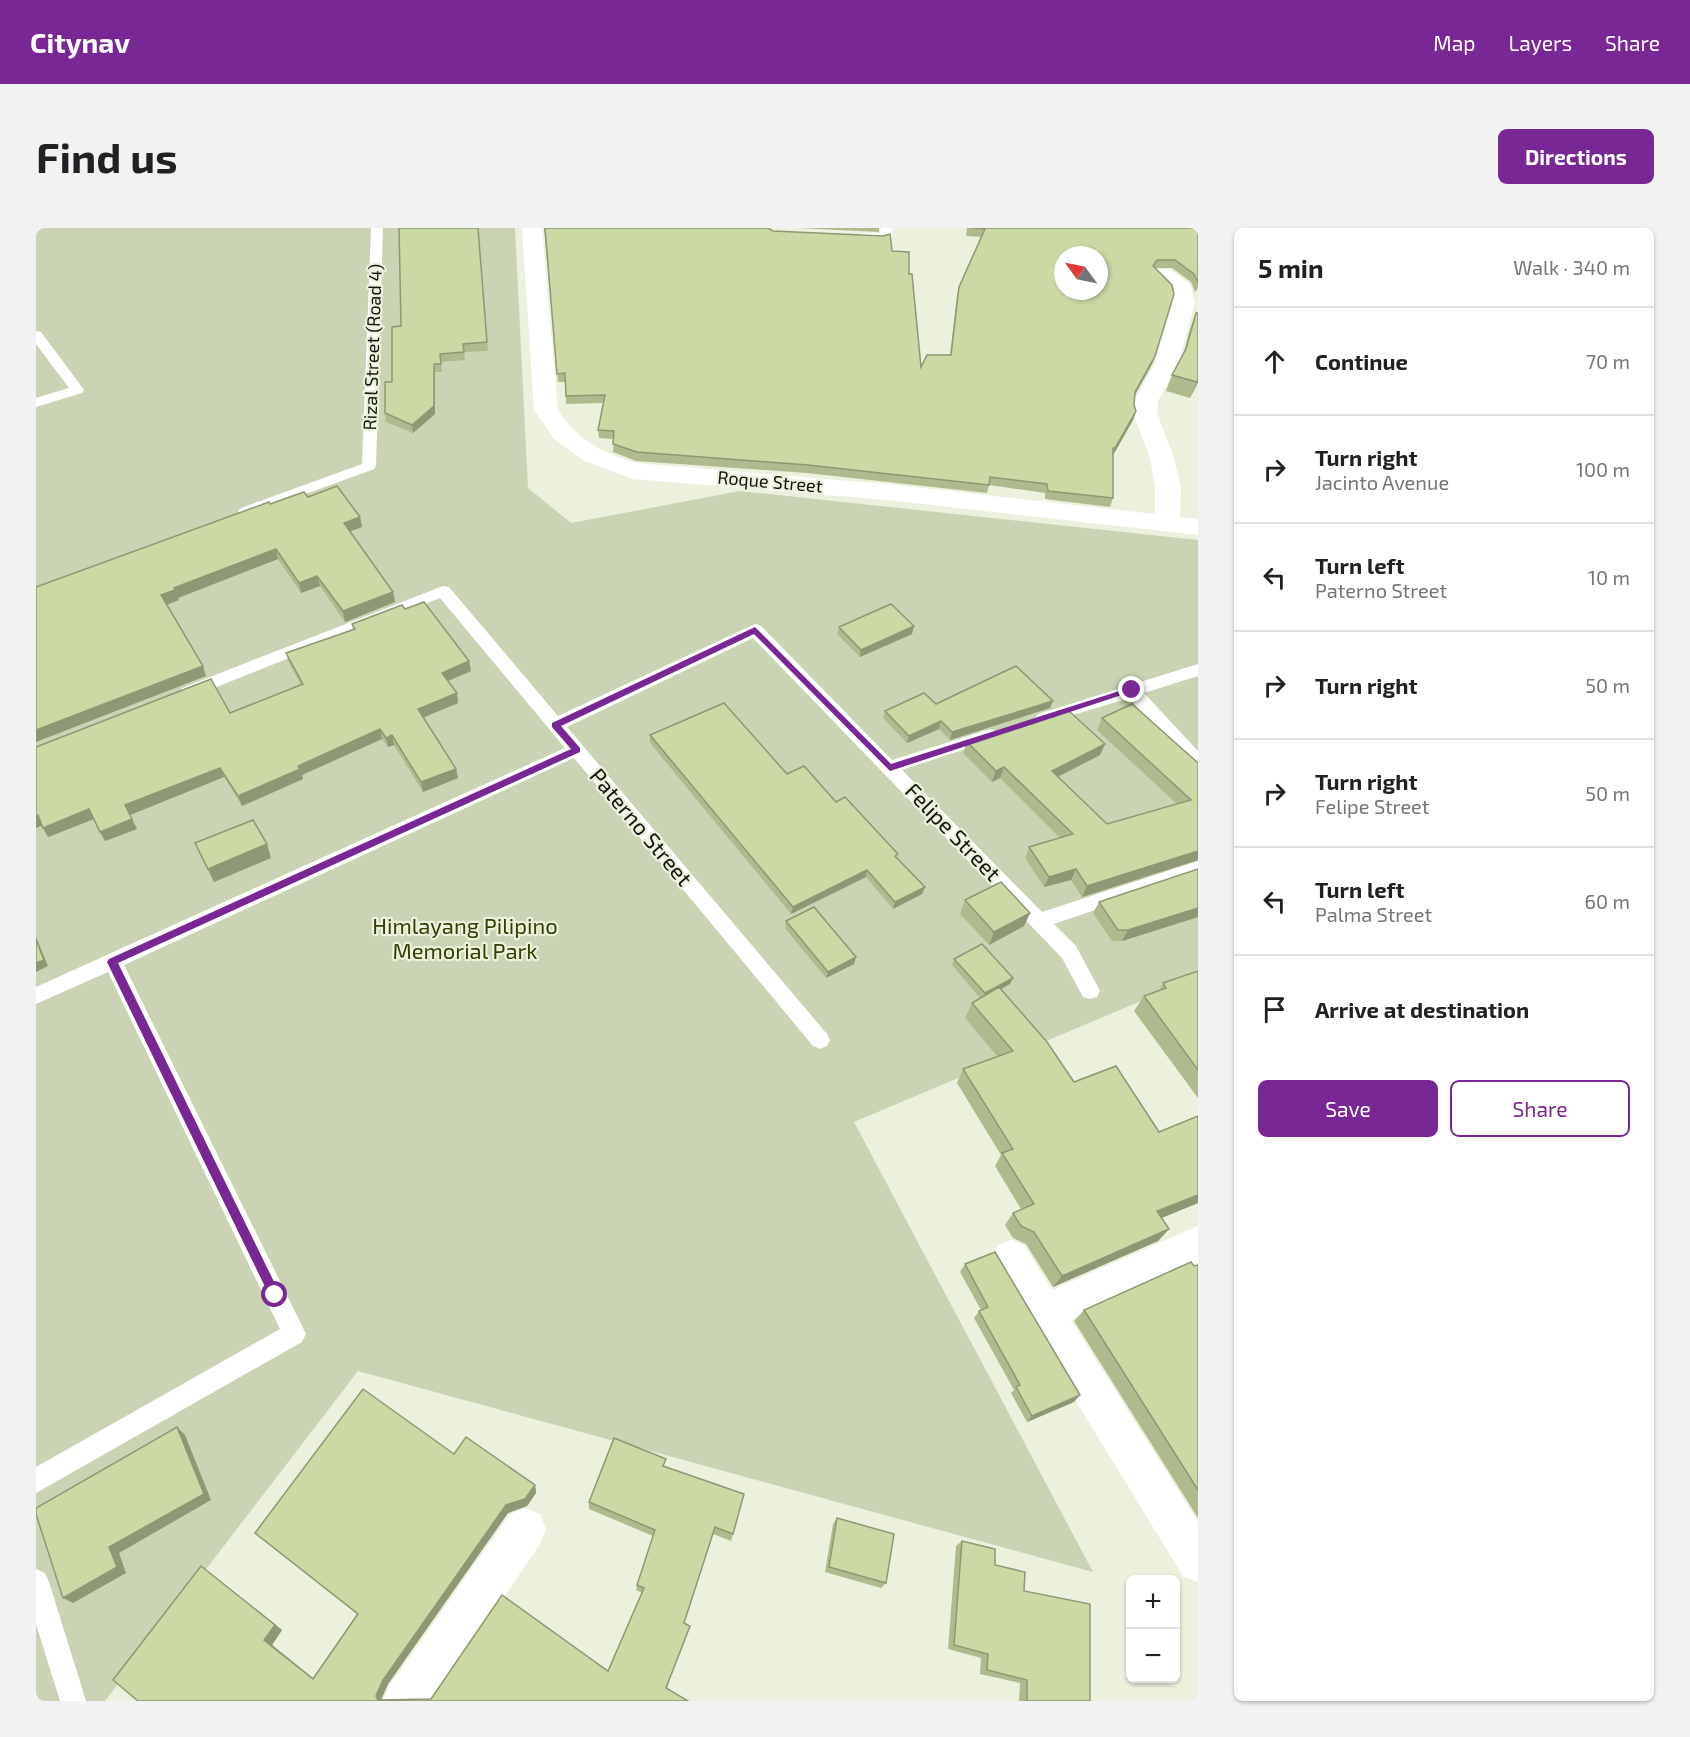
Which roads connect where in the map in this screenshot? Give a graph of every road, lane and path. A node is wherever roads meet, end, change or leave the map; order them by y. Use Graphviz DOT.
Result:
graph roads {
  1 [pos="377,228"];
  2 [pos="532,228"];
  3 [pos="887,228"];
  4 [pos="849,236"];
  5 [pos="1163,275"];
  6 [pos="36,335"];
  7 [pos="36,403"];
  8 [pos="236,515"];
  9 [pos="1167,523"];
  10 [pos="1198,527"];
  11 [pos="1198,670"];
  12 [pos="1132,690"];
  13 [pos="173,698"];
  14 [pos="1033,722"];
  15 [pos="555,725"];
  16 [pos="1011,729"];
  17 [pos="576,750"];
  18 [pos="1198,762"];
  19 [pos="890,767"];
  20 [pos="1198,868"];
  21 [pos="1040,921"];
  22 [pos="112,962"];
  23 [pos="1090,990"];
  24 [pos="36,996"];
  25 [pos="820,1040"];
  26 [pos="1198,1244"];
  27 [pos="1011,1258"];
  28 [pos="1044,1313"];
  29 [pos="36,1481"];
  30 [pos="525,1529"];
  31 [pos="1198,1561"];
  32 [pos="36,1582"];
  33 [pos="74,1701"];
  34 [pos="406,1701"];
  1 -- 8 [label="lane, Rizal Street (Road 4)"];
  2 -- 9 [label="street, Roque Street"];
  3 -- 4 [label="lane"];
  5 -- 9 [label="street"];
  6 -- 7 [label="lane"];
  9 -- 10 [label="street, Roque Street"];
  11 -- 12 [label="lane"];
  12 -- 14 [label="lane"];
  12 -- 18 [label="lane"];
  13 -- 15 [label="lane, Paterno Street"];
  15 -- 17 [label="lane, Paterno Street"];
  15 -- 19 [label="lane, Felipe Street"];
  16 -- 19 [label="lane"];
  17 -- 22 [label="lane"];
  17 -- 25 [label="lane, Paterno Street"];
  19 -- 21 [label="lane, Felipe Street"];
  20 -- 21 [label="lane"];
  21 -- 23 [label="lane, Felipe Street"];
  22 -- 24 [label="lane"];
  22 -- 29 [label="lane"];
  26 -- 28 [label="street"];
  27 -- 28 [label="street"];
  28 -- 31 [label="street"];
  30 -- 34 [label="street"];
  32 -- 33 [label="lane"];
}
